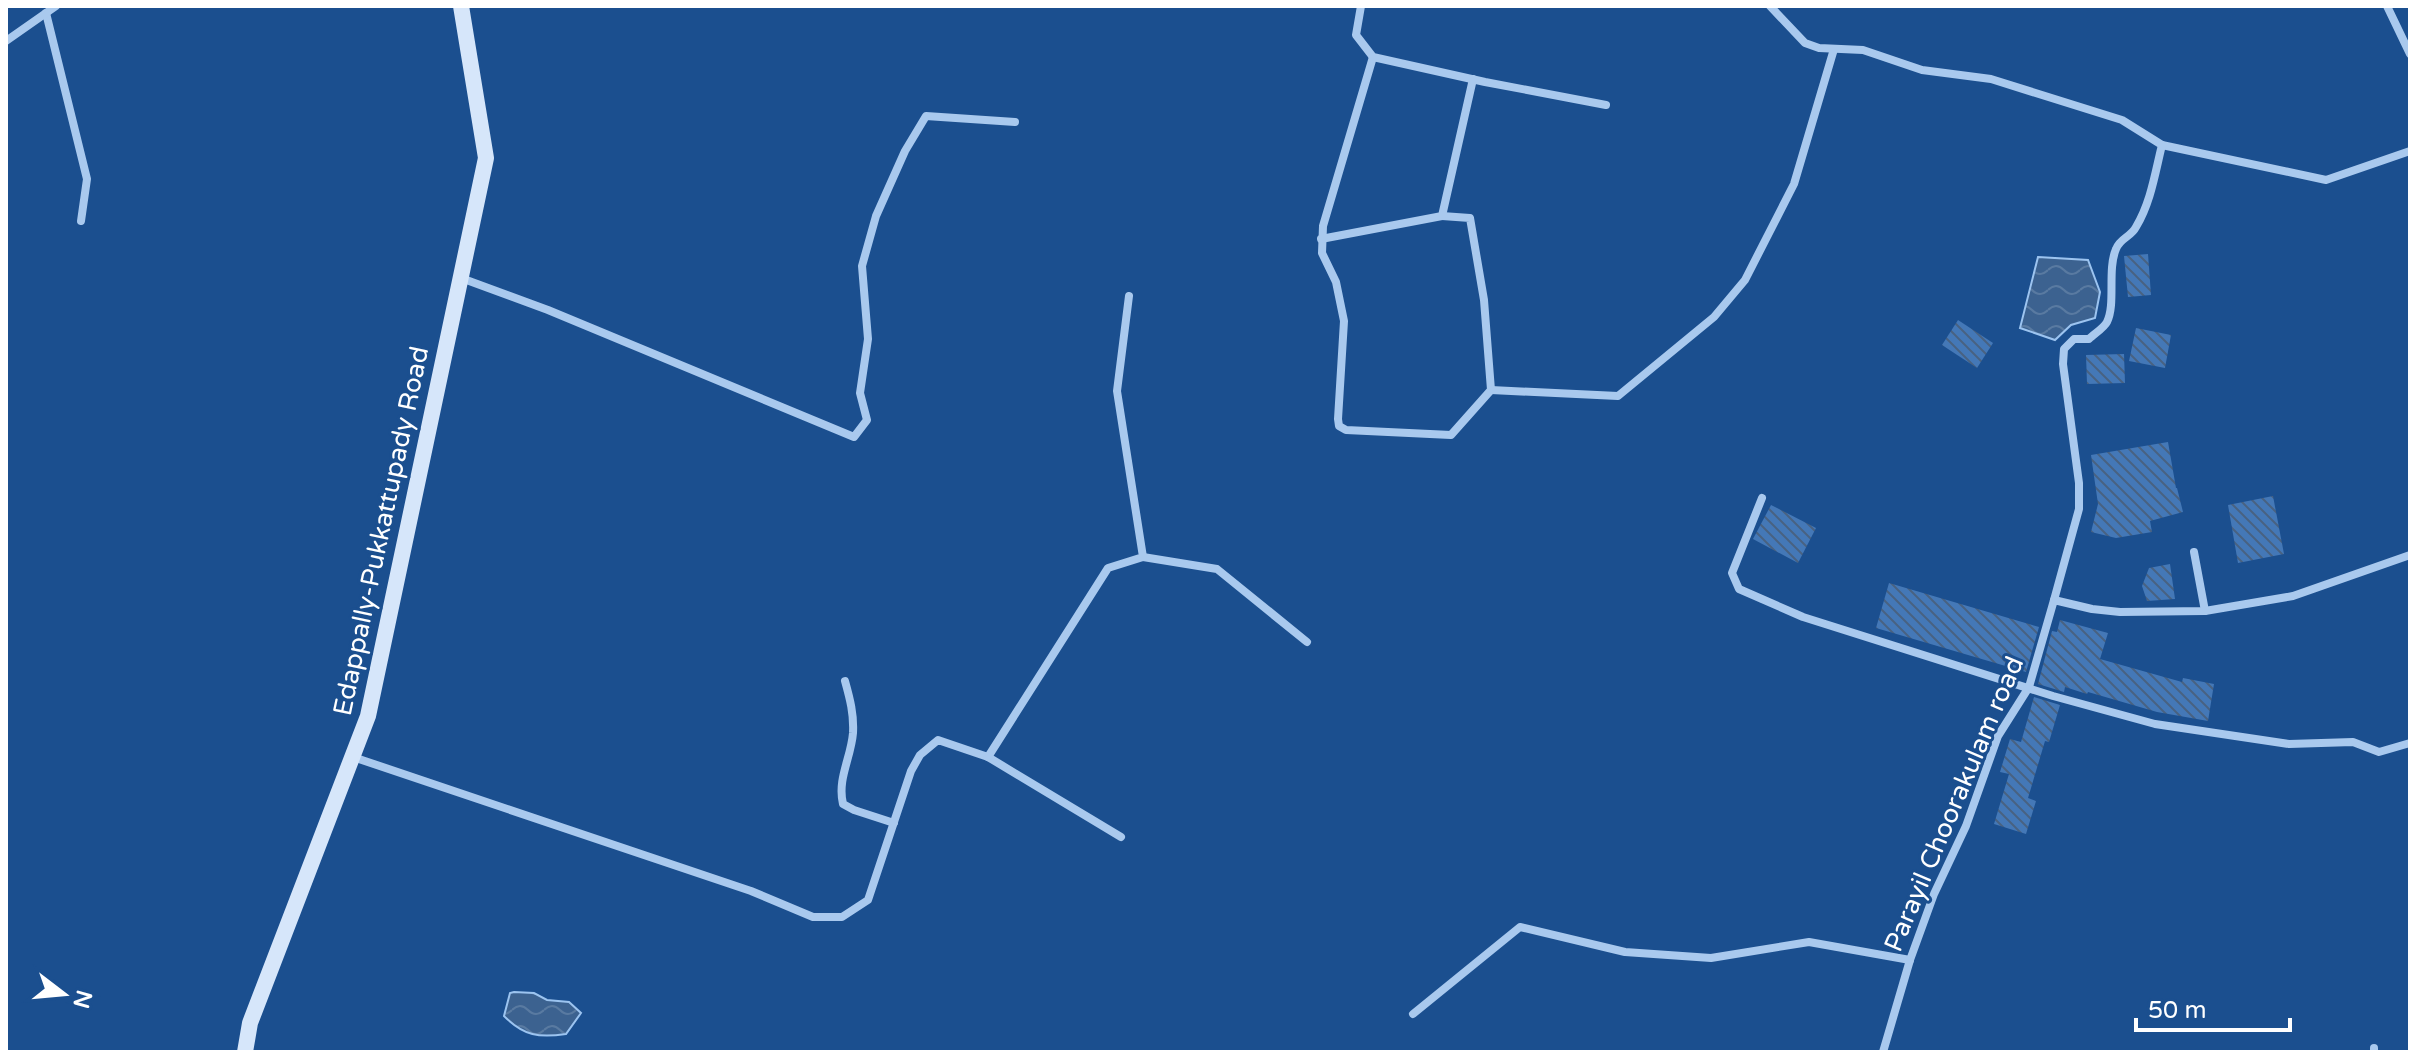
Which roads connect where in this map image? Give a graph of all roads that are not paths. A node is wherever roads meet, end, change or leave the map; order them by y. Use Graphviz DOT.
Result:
graph roads {
  1 [pos="56,6"];
  2 [pos="461,6"];
  3 [pos="1361,6"];
  4 [pos="1770,6"];
  5 [pos="2387,6"];
  6 [pos="46,13"];
  7 [pos="6,41"];
  8 [pos="1834,49"];
  9 [pos="2410,54"];
  10 [pos="1373,57"];
  11 [pos="1473,79"];
  12 [pos="1606,105"];
  13 [pos="1015,122"];
  14 [pos="2162,145"];
  15 [pos="2410,151"];
  16 [pos="1442,216"];
  17 [pos="81,221"];
  18 [pos="1321,239"];
  19 [pos="461,278"];
  20 [pos="1129,296"];
  21 [pos="1491,390"];
  22 [pos="1762,498"];
  23 [pos="2194,552"];
  24 [pos="2410,555"];
  25 [pos="1143,557"];
  26 [pos="2054,600"];
  27 [pos="2205,611"];
  28 [pos="1307,642"];
  29 [pos="845,681"];
  30 [pos="2029,687"];
  31 [pos="2410,743"];
  32 [pos="353,757"];
  33 [pos="988,757"];
  34 [pos="894,823"];
  35 [pos="1121,837"];
  36 [pos="1910,960"];
  37 [pos="1413,1014"];
  38 [pos="245,1052"];
  39 [pos="1883,1052"];
  1 -- 6 [label="street"];
  2 -- 19 [label="main road, Edappally-Pukkattupady Road"];
  3 -- 10 [label="street"];
  4 -- 8 [label="street"];
  5 -- 9 [label="street"];
  6 -- 7 [label="street"];
  6 -- 17 [label="street"];
  8 -- 14 [label="street"];
  8 -- 21 [label="street"];
  10 -- 11 [label="street"];
  10 -- 18 [label="street"];
  11 -- 12 [label="street"];
  11 -- 16 [label="street"];
  13 -- 19 [label="street"];
  14 -- 15 [label="street"];
  14 -- 26 [label="street"];
  16 -- 18 [label="street"];
  16 -- 21 [label="street"];
  18 -- 21 [label="street"];
  19 -- 32 [label="main road, Edappally-Pukkattupady Road"];
  20 -- 25 [label="street"];
  22 -- 30 [label="street"];
  23 -- 27 [label="street"];
  24 -- 27 [label="street"];
  25 -- 28 [label="street"];
  25 -- 33 [label="street"];
  26 -- 27 [label="street"];
  26 -- 30 [label="street, Parayil Choorakulam road"];
  29 -- 34 [label="street"];
  30 -- 31 [label="street"];
  30 -- 36 [label="street, Parayil Choorakulam road"];
  32 -- 34 [label="street"];
  32 -- 38 [label="main road, Edappally-Pukkattupady Road"];
  33 -- 34 [label="street"];
  33 -- 35 [label="street"];
  36 -- 37 [label="street"];
  36 -- 39 [label="street, Parayil Choorakulam road"];
}
